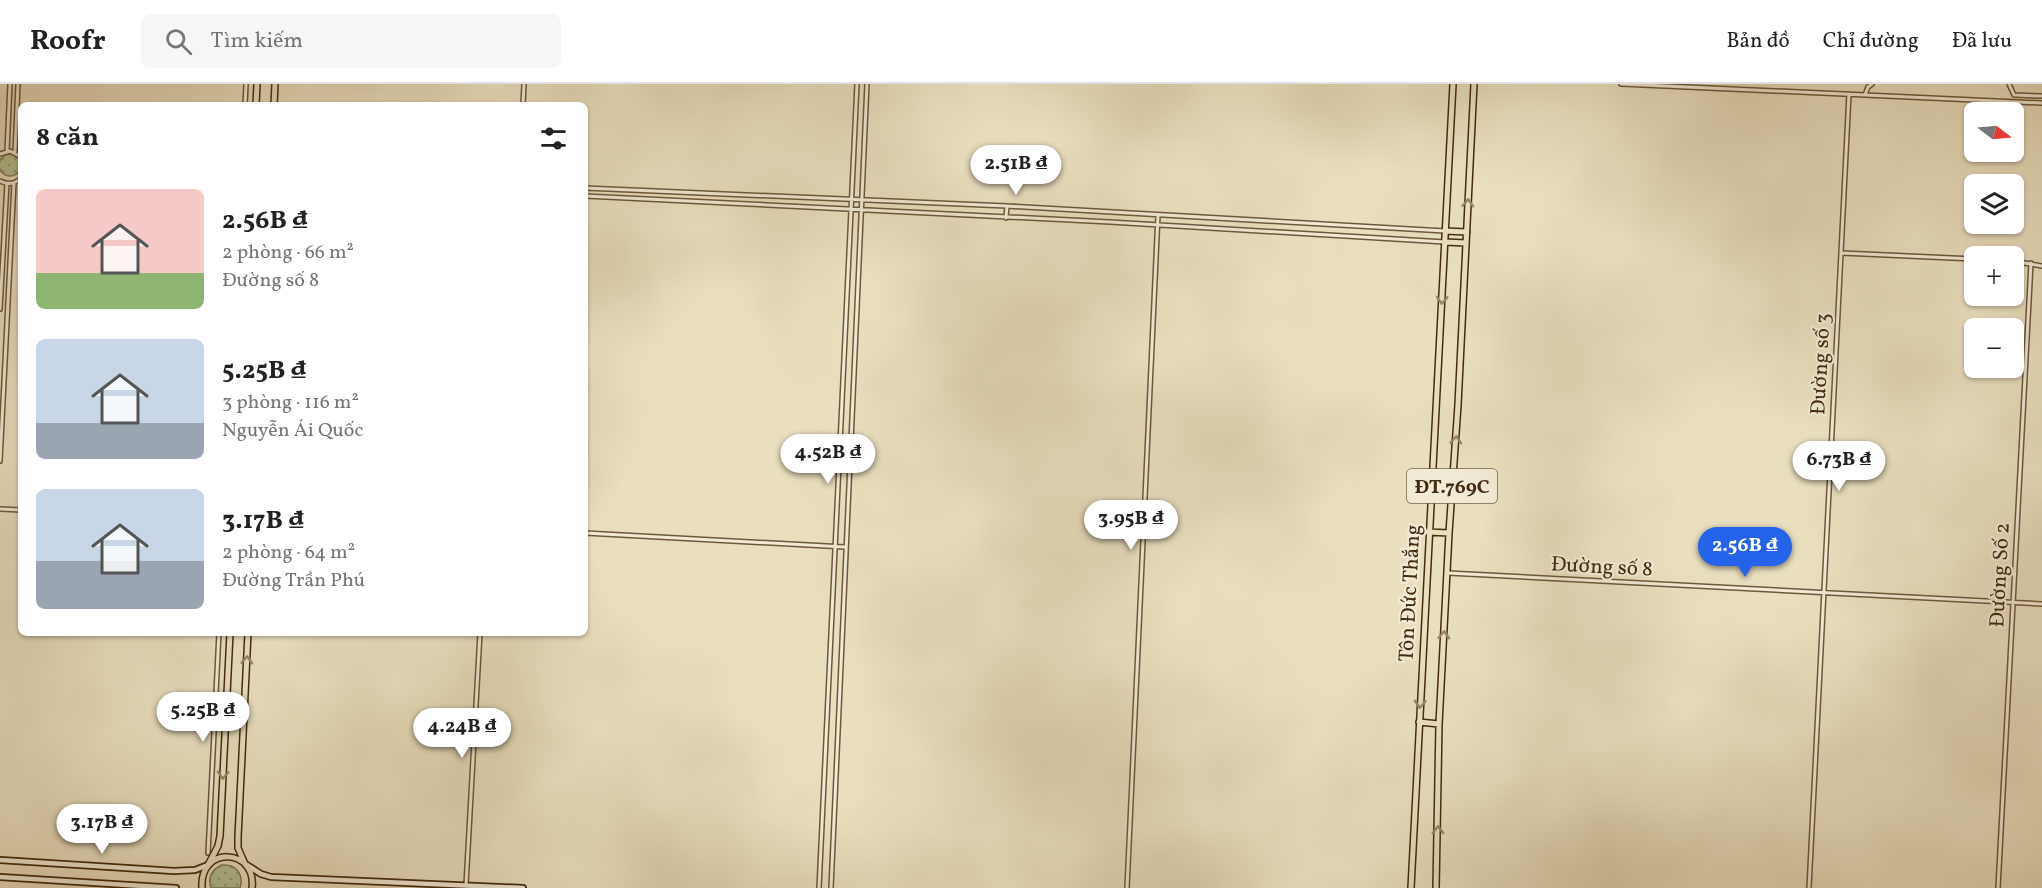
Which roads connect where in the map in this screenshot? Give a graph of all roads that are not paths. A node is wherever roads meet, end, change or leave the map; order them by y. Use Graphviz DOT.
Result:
graph roads {
  1 [pos="10,84"];
  2 [pos="18,84"];
  3 [pos="246,84"];
  4 [pos="257,84"];
  5 [pos="275,84"];
  6 [pos="524,84"];
  7 [pos="857,84"];
  8 [pos="867,84"];
  9 [pos="1453,84"];
  10 [pos="1474,84"];
  11 [pos="1621,84"];
  12 [pos="1872,84"];
  13 [pos="2009,84"];
  14 [pos="1651,85"];
  15 [pos="1849,94"];
  16 [pos="1865,95"];
  17 [pos="2042,96"];
  18 [pos="245,102"];
  19 [pos="256,102"];
  20 [pos="274,102"];
  21 [pos="523,102"];
  22 [pos="2042,103"];
  23 [pos="7,151"];
  24 [pos="15,152"];
  25 [pos="0,154"];
  26 [pos="18,154"];
  27 [pos="18,180"];
  28 [pos="0,181"];
  29 [pos="7,183"];
  30 [pos="14,183"];
  31 [pos="588,188"];
  32 [pos="588,196"];
  33 [pos="852,198"];
  34 [pos="862,199"];
  35 [pos="1007,206"];
  36 [pos="851,210"];
  37 [pos="862,210"];
  38 [pos="1158,215"];
  39 [pos="1006,218"];
  40 [pos="1288,222"];
  41 [pos="1158,225"];
  42 [pos="1445,231"];
  43 [pos="1287,232"];
  44 [pos="1467,232"];
  45 [pos="1445,242"];
  46 [pos="1466,243"];
  47 [pos="1842,253"];
  48 [pos="1964,259"];
  49 [pos="2024,262"];
  50 [pos="2031,263"];
  51 [pos="2042,266"];
  52 [pos="0,309"];
  53 [pos="843,382"];
  54 [pos="853,383"];
  55 [pos="0,461"];
  56 [pos="0,509"];
  57 [pos="18,510"];
  58 [pos="1428,532"];
  59 [pos="588,533"];
  60 [pos="1449,533"];
  61 [pos="835,546"];
  62 [pos="845,547"];
  63 [pos="1448,573"];
  64 [pos="1824,593"];
  65 [pos="2013,603"];
  66 [pos="2042,604"];
  67 [pos="219,636"];
  68 [pos="230,636"];
  69 [pos="248,636"];
  70 [pos="480,636"];
  71 [pos="1419,722"];
  72 [pos="1440,724"];
  73 [pos="826,732"];
  74 [pos="837,732"];
  75 [pos="208,853"];
  76 [pos="0,860"];
  77 [pos="245,864"];
  78 [pos="208,865"];
  79 [pos="0,877"];
  80 [pos="466,885"];
  81 [pos="176,888"];
  82 [pos="201,888"];
  83 [pos="252,888"];
  84 [pos="521,888"];
  85 [pos="819,888"];
  86 [pos="831,888"];
  87 [pos="1127,888"];
  88 [pos="1411,888"];
  89 [pos="1436,888"];
  90 [pos="1809,888"];
  91 [pos="1998,888"];
  1 -- 23 [label="street"];
  2 -- 24 [label="street"];
  3 -- 18 [label="street"];
  4 -- 19 [label="main road"];
  5 -- 20 [label="main road"];
  6 -- 21 [label="street"];
  7 -- 33 [label="street"];
  8 -- 34 [label="street"];
  9 -- 42 [label="main road, Tôn Đức Thắng / ĐT.769C"];
  44 -- 10 [label="main road, Tôn Đức Thắng / ĐT.769C, one-way"];
  11 -- 14 [label="street"];
  12 -- 16 [label="street"];
  13 -- 17 [label="street"];
  14 -- 15 [label="street"];
  15 -- 16 [label="street"];
  15 -- 47 [label="street, Đường số 3"];
  16 -- 22 [label="street"];
  23 -- 24 [label="street"];
  23 -- 25 [label="street"];
  24 -- 26 [label="street"];
  27 -- 30 [label="street"];
  28 -- 29 [label="street"];
  29 -- 30 [label="street"];
  29 -- 52 [label="street"];
  30 -- 55 [label="street"];
  31 -- 33 [label="street"];
  32 -- 36 [label="street"];
  33 -- 34 [label="street"];
  33 -- 36 [label="street"];
  34 -- 35 [label="street"];
  34 -- 37 [label="street"];
  35 -- 38 [label="street"];
  35 -- 39 [label="street"];
  36 -- 37 [label="street"];
  36 -- 53 [label="street"];
  37 -- 39 [label="street"];
  37 -- 54 [label="street"];
  38 -- 40 [label="street"];
  38 -- 41 [label="street"];
  39 -- 41 [label="street"];
  40 -- 42 [label="street"];
  40 -- 43 [label="street"];
  41 -- 43 [label="street"];
  41 -- 87 [label="street"];
  42 -- 44 [label="main road"];
  42 -- 45 [label="main road, Tôn Đức Thắng / ĐT.769C"];
  43 -- 45 [label="street"];
  44 -- 46 [label="main road, Tôn Đức Thắng / ĐT.769C"];
  45 -- 46 [label="main road"];
  45 -- 58 [label="main road, Tôn Đức Thắng / ĐT.769C, one-way"];
  60 -- 46 [label="main road, Tôn Đức Thắng / ĐT.769C, one-way"];
  47 -- 48 [label="street"];
  47 -- 64 [label="street, Đường số 3"];
  49 -- 50 [label="street"];
  50 -- 51 [label="street"];
  50 -- 65 [label="street, Đường Số 2"];
  53 -- 54 [label="street"];
  53 -- 61 [label="street"];
  54 -- 62 [label="street"];
  56 -- 57 [label="street"];
  58 -- 60 [label="main road"];
  58 -- 71 [label="main road, Tôn Đức Thắng / ĐT.769C, one-way"];
  59 -- 61 [label="street"];
  60 -- 63 [label="main road, Tôn Đức Thắng / ĐT.769C"];
  61 -- 62 [label="street"];
  61 -- 73 [label="street"];
  62 -- 74 [label="street"];
  63 -- 64 [label="street, Đường số 8"];
  72 -- 63 [label="main road, Tôn Đức Thắng / ĐT.769C, one-way"];
  64 -- 65 [label="street, Đường số 8"];
  64 -- 90 [label="street, Đường số 3"];
  65 -- 66 [label="street, Đường số 8"];
  65 -- 91 [label="street, Đường Số 2"];
  67 -- 75 [label="street"];
  68 -- 78 [label="main road, one-way"];
  77 -- 69 [label="main road, one-way"];
  70 -- 80 [label="street"];
  71 -- 72 [label="main road"];
  71 -- 88 [label="main road, Tôn Đức Thắng / ĐT.769C"];
  89 -- 72 [label="main road, Tôn Đức Thắng / ĐT.769C, one-way"];
  73 -- 74 [label="street"];
  73 -- 85 [label="street"];
  74 -- 86 [label="street"];
  76 -- 78 [label="main road"];
  77 -- 78 [label="main road"];
  77 -- 80 [label="main road"];
  77 -- 83 [label="main road"];
  78 -- 82 [label="main road"];
  79 -- 81 [label="main road"];
  80 -- 84 [label="main road"];
}
